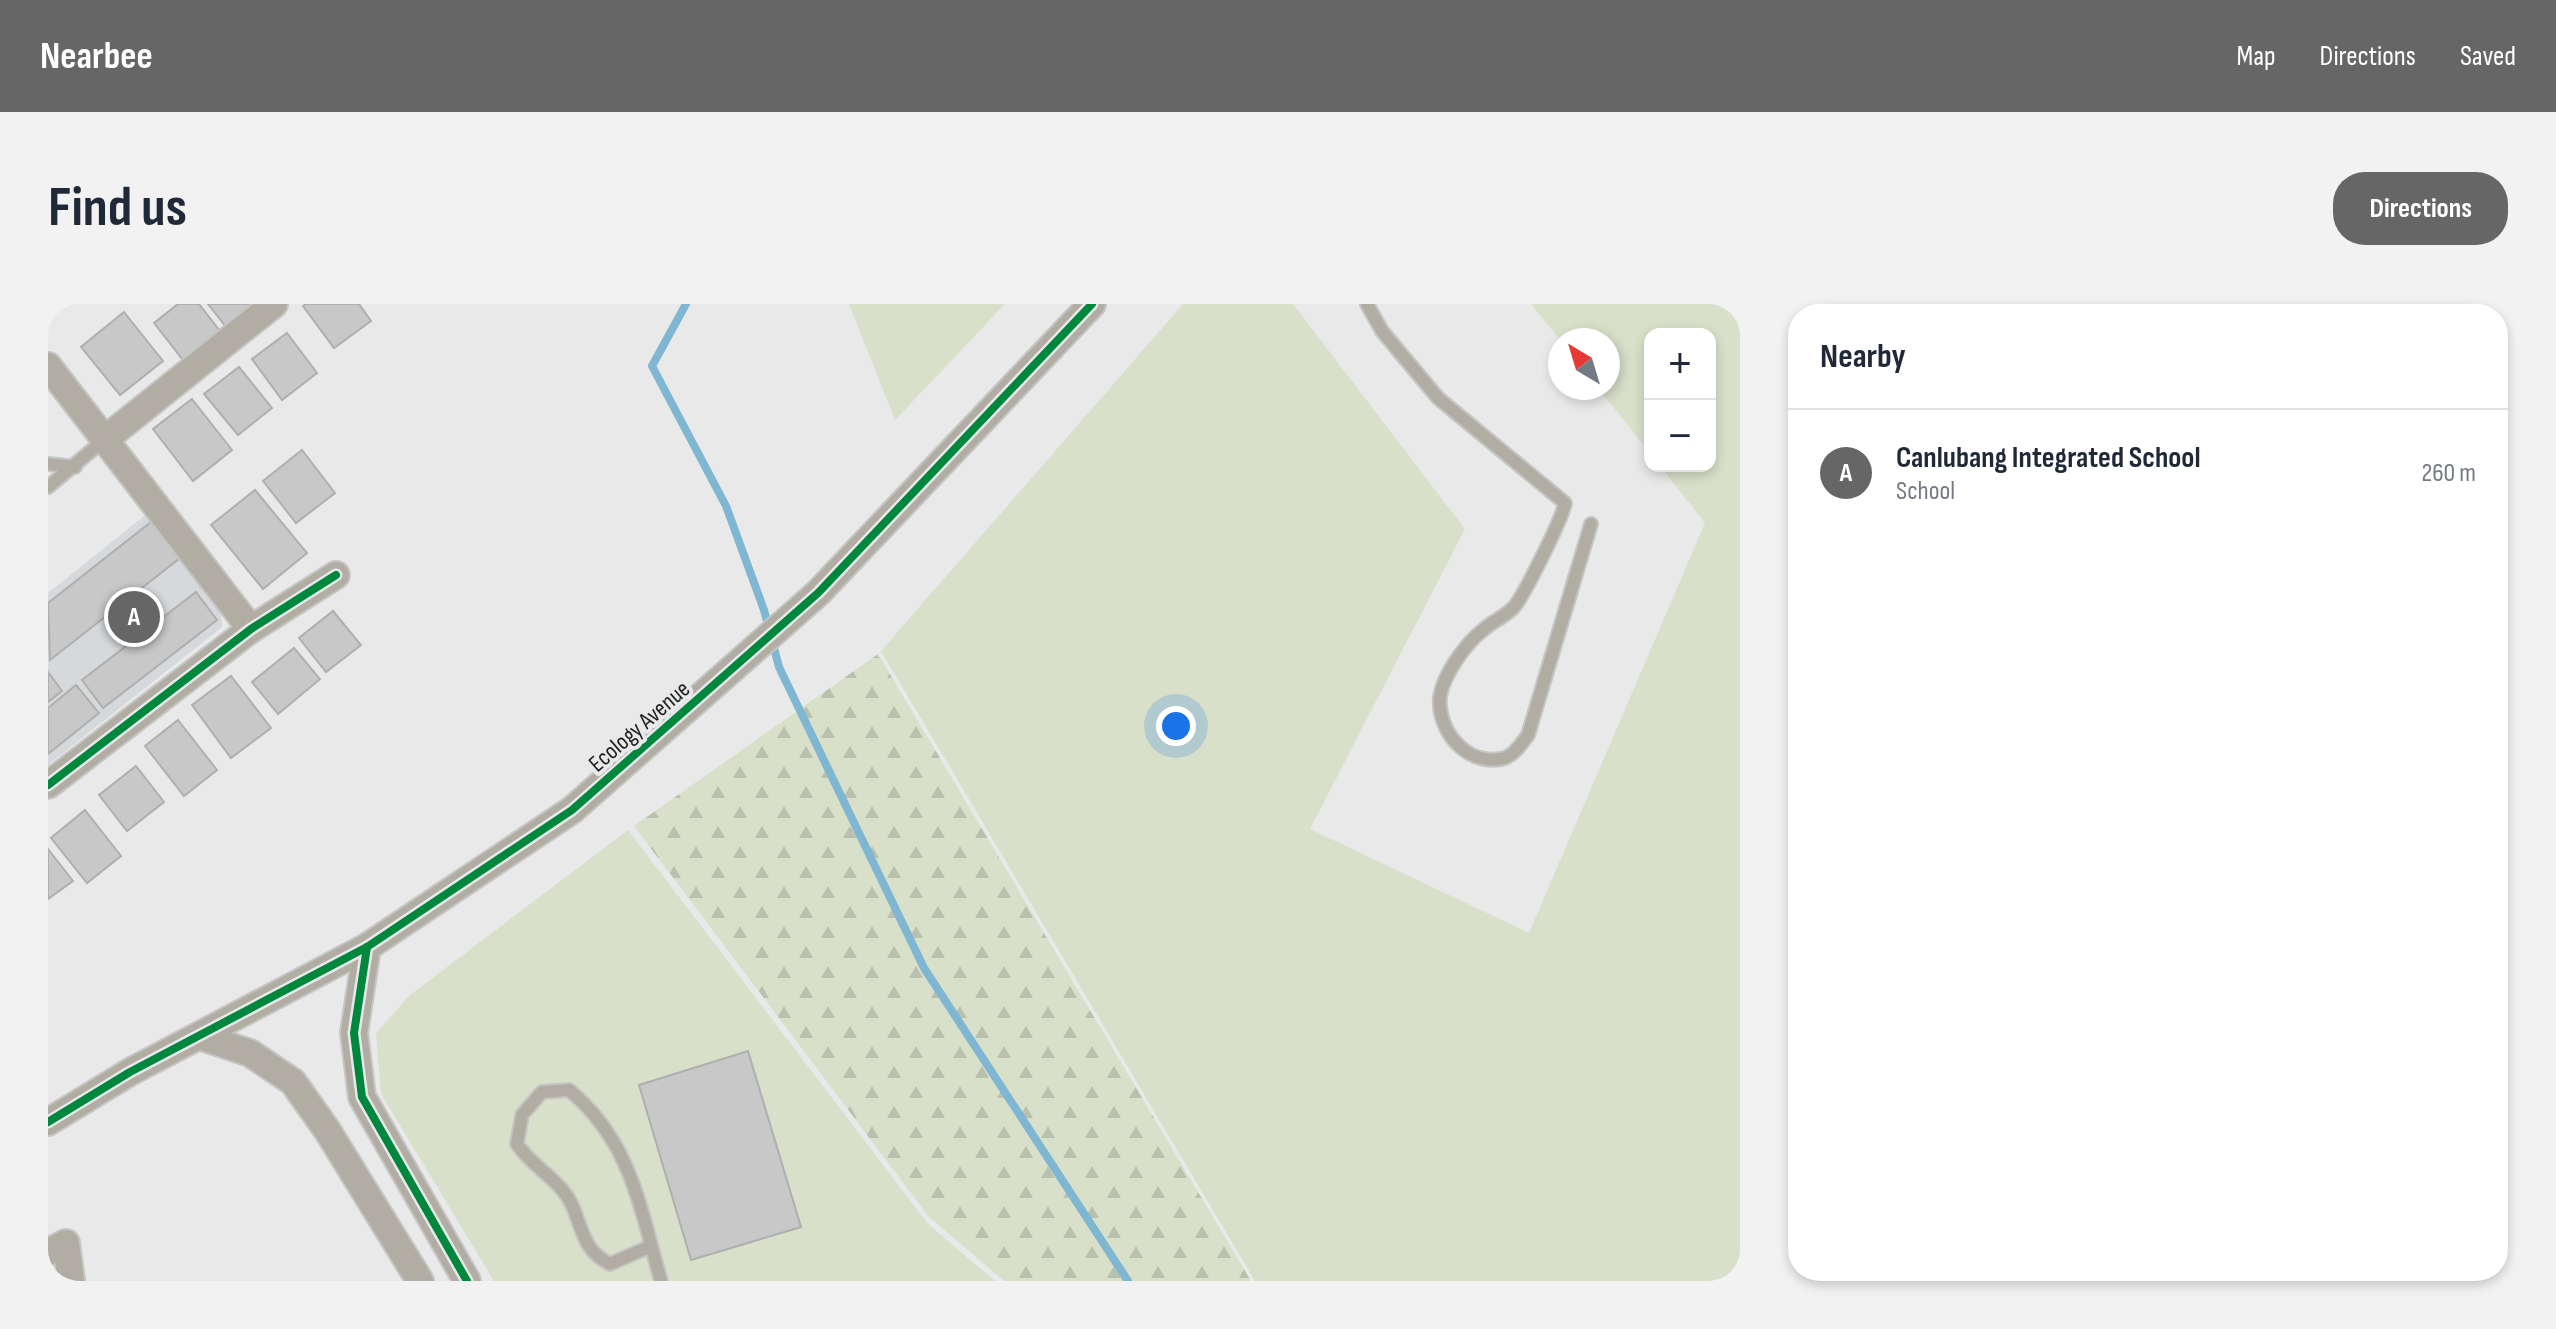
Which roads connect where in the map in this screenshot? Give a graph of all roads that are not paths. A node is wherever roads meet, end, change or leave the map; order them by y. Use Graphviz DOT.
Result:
graph roads {
  1 [pos="274,304"];
  2 [pos="1092,304"];
  3 [pos="1367,304"];
  4 [pos="48,366"];
  5 [pos="104,440"];
  6 [pos="48,464"];
  7 [pos="75,467"];
  8 [pos="48,487"];
  9 [pos="1591,524"];
  10 [pos="336,575"];
  11 [pos="251,629"];
  12 [pos="48,785"];
  13 [pos="367,947"];
  14 [pos="199,1036"];
  15 [pos="48,1122"];
  16 [pos="402,1169"];
  17 [pos="368,1196"];
  18 [pos="651,1246"];
  19 [pos="48,1252"];
  20 [pos="466,1280"];
  21 [pos="71,1281"];
  22 [pos="420,1281"];
  23 [pos="661,1281"];
  1 -- 5 [label="street"];
  2 -- 13 [label="street, Ecology Avenue"];
  3 -- 9 [label="lane"];
  4 -- 5 [label="street"];
  5 -- 7 [label="lane"];
  5 -- 11 [label="street"];
  6 -- 7 [label="lane"];
  7 -- 8 [label="lane"];
  10 -- 11 [label="street"];
  11 -- 12 [label="street"];
  13 -- 14 [label="street, Ecology Avenue"];
  13 -- 16 [label="street"];
  14 -- 15 [label="street, Ecology Avenue"];
  14 -- 17 [label="street"];
  16 -- 17 [label="street"];
  16 -- 20 [label="street"];
  17 -- 22 [label="street"];
  18 -- 18 [label="lane"];
  18 -- 23 [label="lane"];
  19 -- 21 [label="street"];
}
